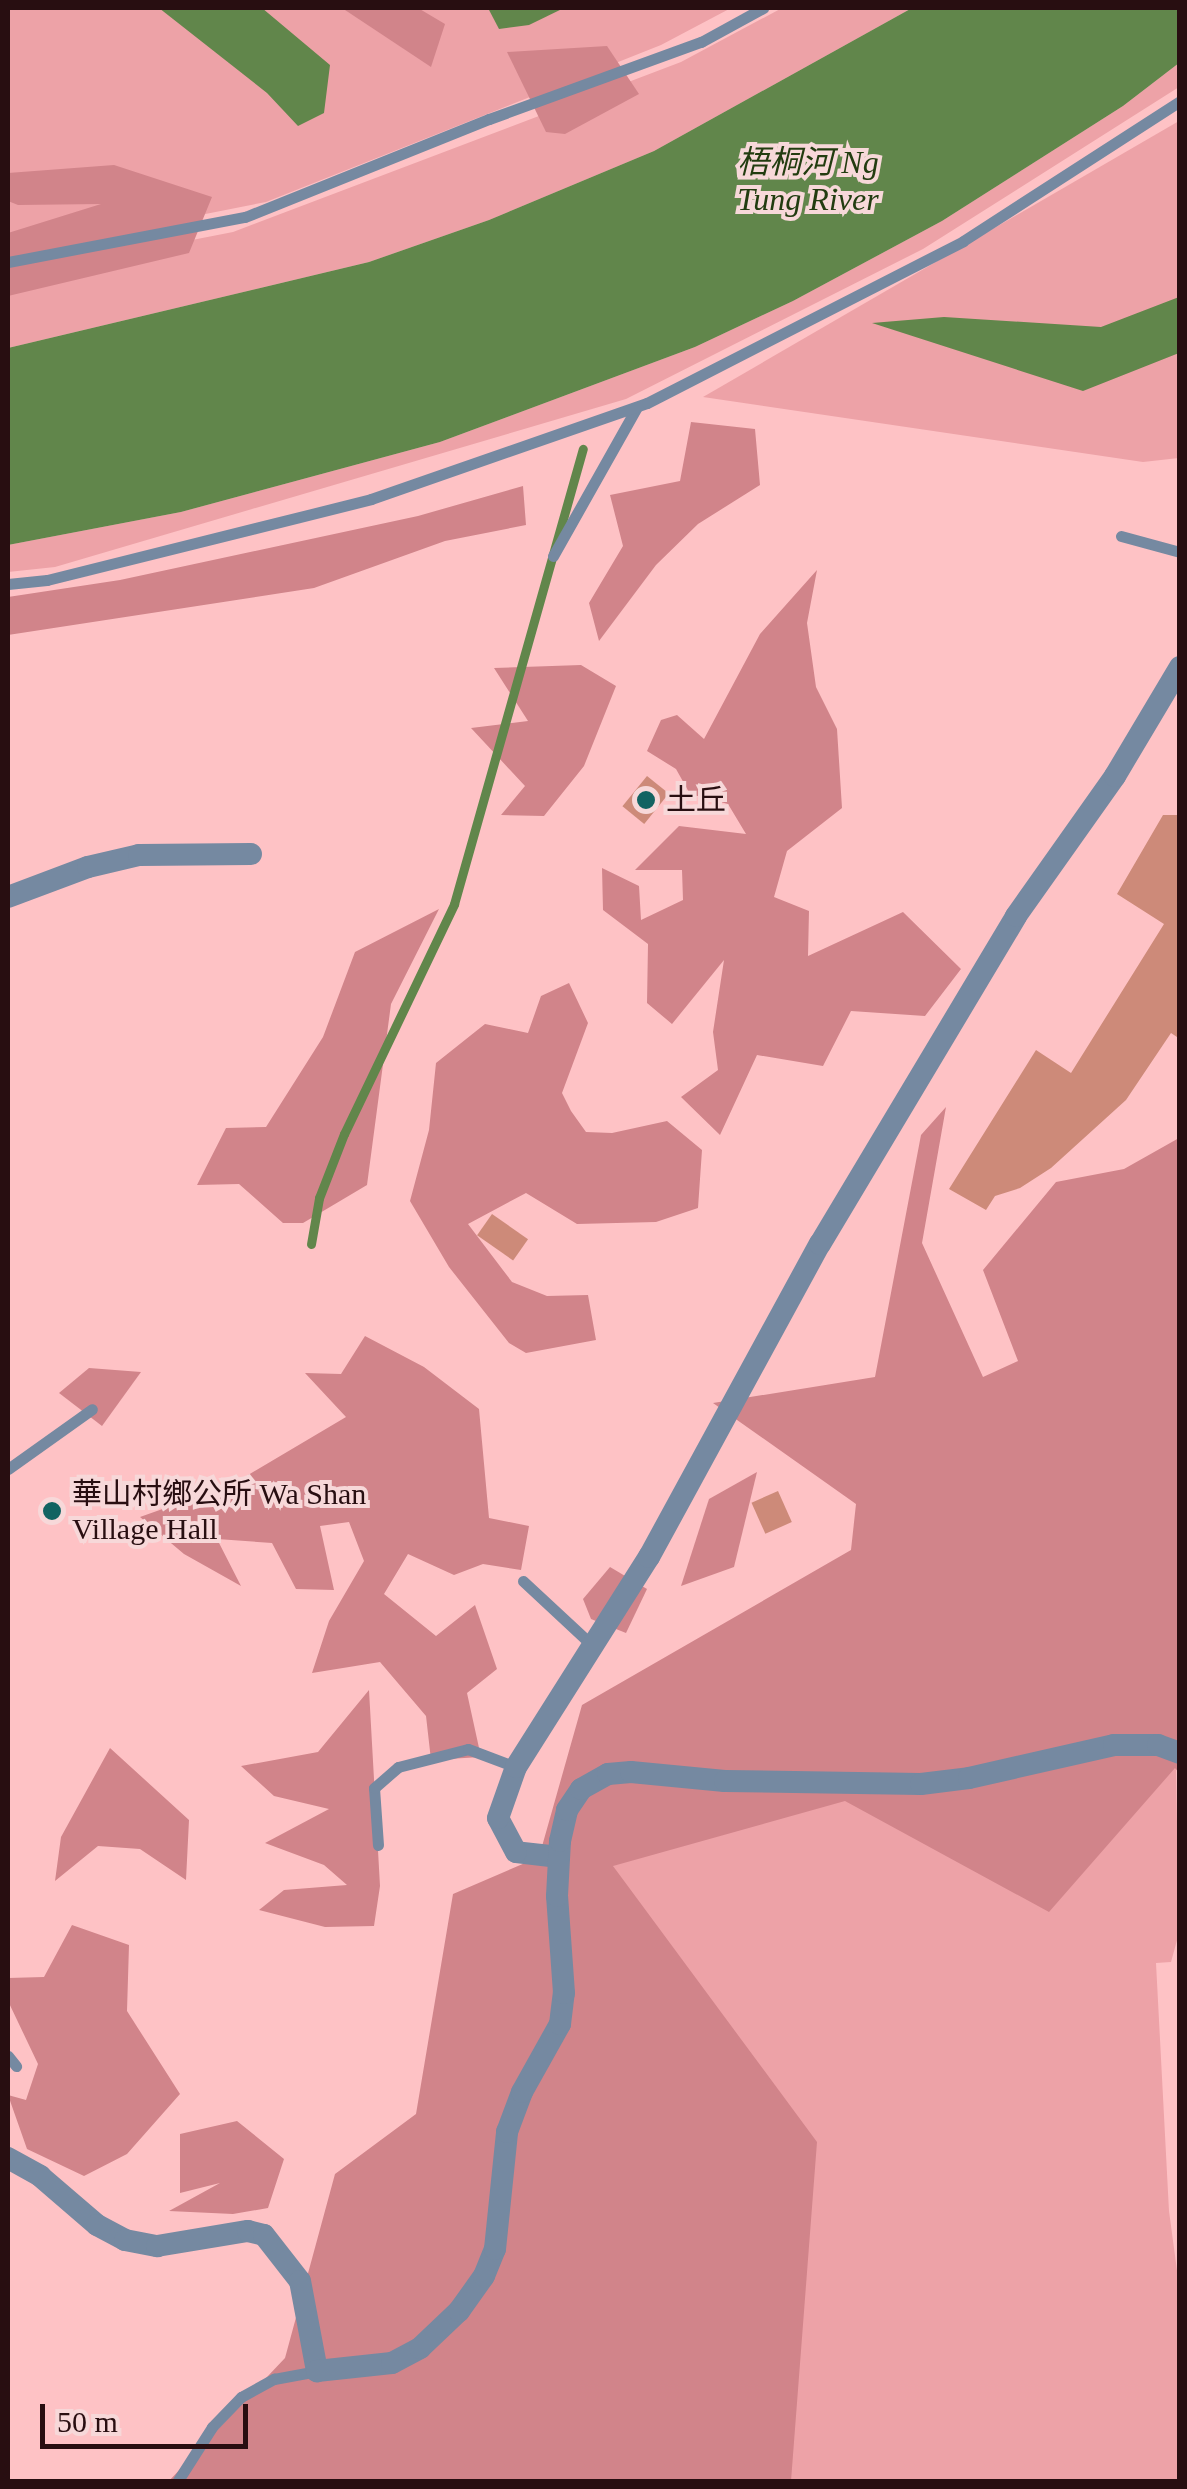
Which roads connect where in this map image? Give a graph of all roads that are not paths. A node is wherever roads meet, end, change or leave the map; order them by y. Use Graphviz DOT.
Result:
graph roads {
  1 [pos="764,8"];
  2 [pos="1180,101"];
  3 [pos="8,262"];
  4 [pos="637,407"];
  5 [pos="1120,536"];
  6 [pos="1180,552"];
  7 [pos="553,556"];
  8 [pos="8,584"];
  9 [pos="1180,667"];
  10 [pos="251,854"];
  11 [pos="8,896"];
  12 [pos="92,1409"];
  13 [pos="8,1468"];
  14 [pos="523,1581"];
  15 [pos="593,1646"];
  16 [pos="1180,1753"];
  17 [pos="516,1766"];
  18 [pos="378,1845"];
  19 [pos="559,1857"];
  20 [pos="8,2158"];
  21 [pos="317,2371"];
  22 [pos="177,2482"];
  1 -- 3 [label="lane"];
  2 -- 4 [label="lane"];
  4 -- 7 [label="lane"];
  4 -- 8 [label="lane"];
  5 -- 6 [label="lane"];
  9 -- 15 [label="street"];
  10 -- 11 [label="street"];
  12 -- 13 [label="lane"];
  14 -- 15 [label="lane"];
  15 -- 17 [label="street"];
  16 -- 19 [label="street"];
  17 -- 18 [label="lane"];
  17 -- 19 [label="street"];
  19 -- 21 [label="street"];
  20 -- 21 [label="street"];
  21 -- 22 [label="lane"];
}
